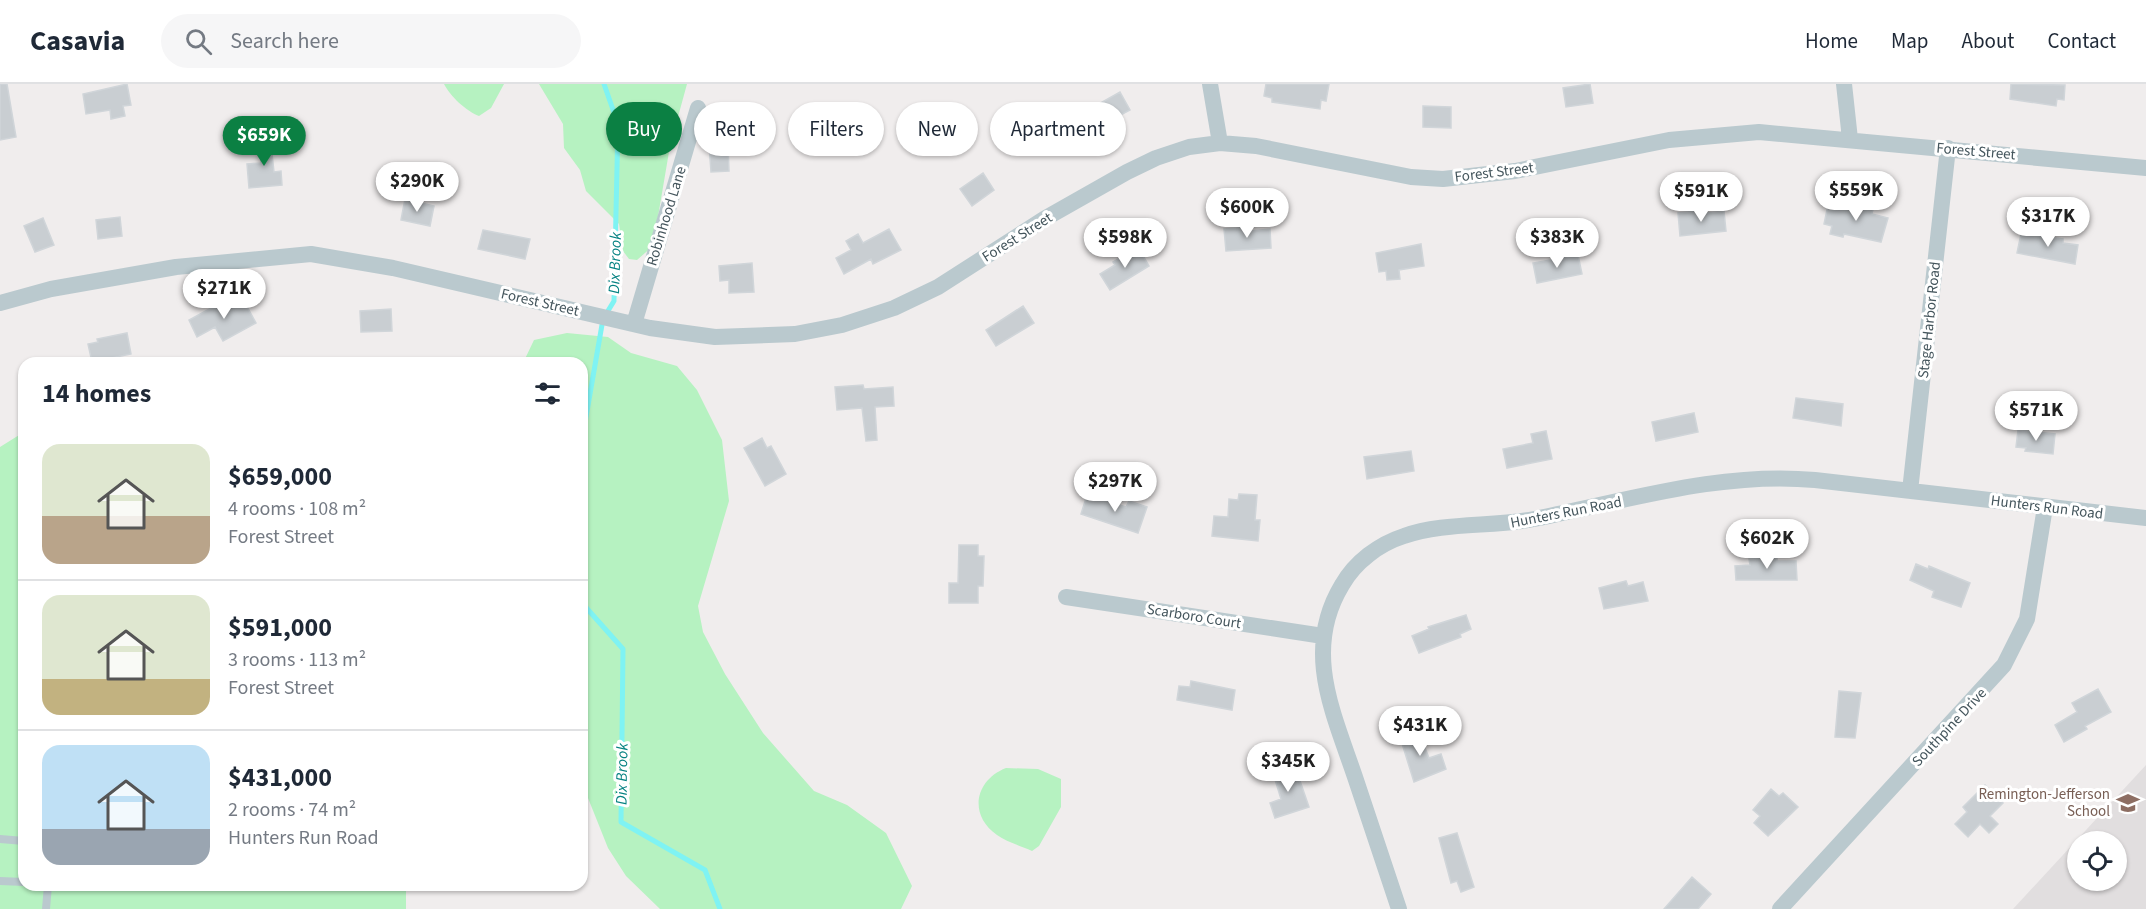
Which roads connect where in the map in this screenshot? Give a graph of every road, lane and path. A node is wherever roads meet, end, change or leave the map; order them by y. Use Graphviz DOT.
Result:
graph roads {
  1 [pos="1210,84"];
  2 [pos="1844,84"];
  3 [pos="694,120"];
  4 [pos="1850,139"];
  5 [pos="1220,143"];
  6 [pos="1948,148"];
  7 [pos="2146,168"];
  8 [pos="1,299"];
  9 [pos="626,323"];
  10 [pos="1910,491"];
  11 [pos="2045,507"];
  12 [pos="2146,518"];
  13 [pos="1066,597"];
  14 [pos="1323,636"];
  15 [pos="0,839"];
  16 [pos="18,840"];
  17 [pos="0,881"];
  18 [pos="18,882"];
  19 [pos="48,891"];
  20 [pos="46,909"];
  21 [pos="1399,909"];
  22 [pos="1780,909"];
  1 -- 5 [label="street"];
  2 -- 4 [label="street"];
  3 -- 9 [label="street, Robinhood Lane"];
  4 -- 5 [label="street, Forest Street"];
  4 -- 6 [label="street, Forest Street"];
  5 -- 9 [label="street, Forest Street"];
  6 -- 7 [label="street, Forest Street"];
  6 -- 10 [label="street, Stage Harbor Road"];
  8 -- 9 [label="street, Forest Street"];
  10 -- 11 [label="street, Hunters Run Road"];
  10 -- 14 [label="street, Hunters Run Road"];
  11 -- 12 [label="street, Hunters Run Road"];
  11 -- 22 [label="street, Southpine Drive"];
  13 -- 14 [label="street, Scarboro Court"];
  14 -- 21 [label="street, Hunters Run Road"];
  15 -- 16 [label="lane"];
  17 -- 18 [label="lane"];
  19 -- 20 [label="lane"];
}
